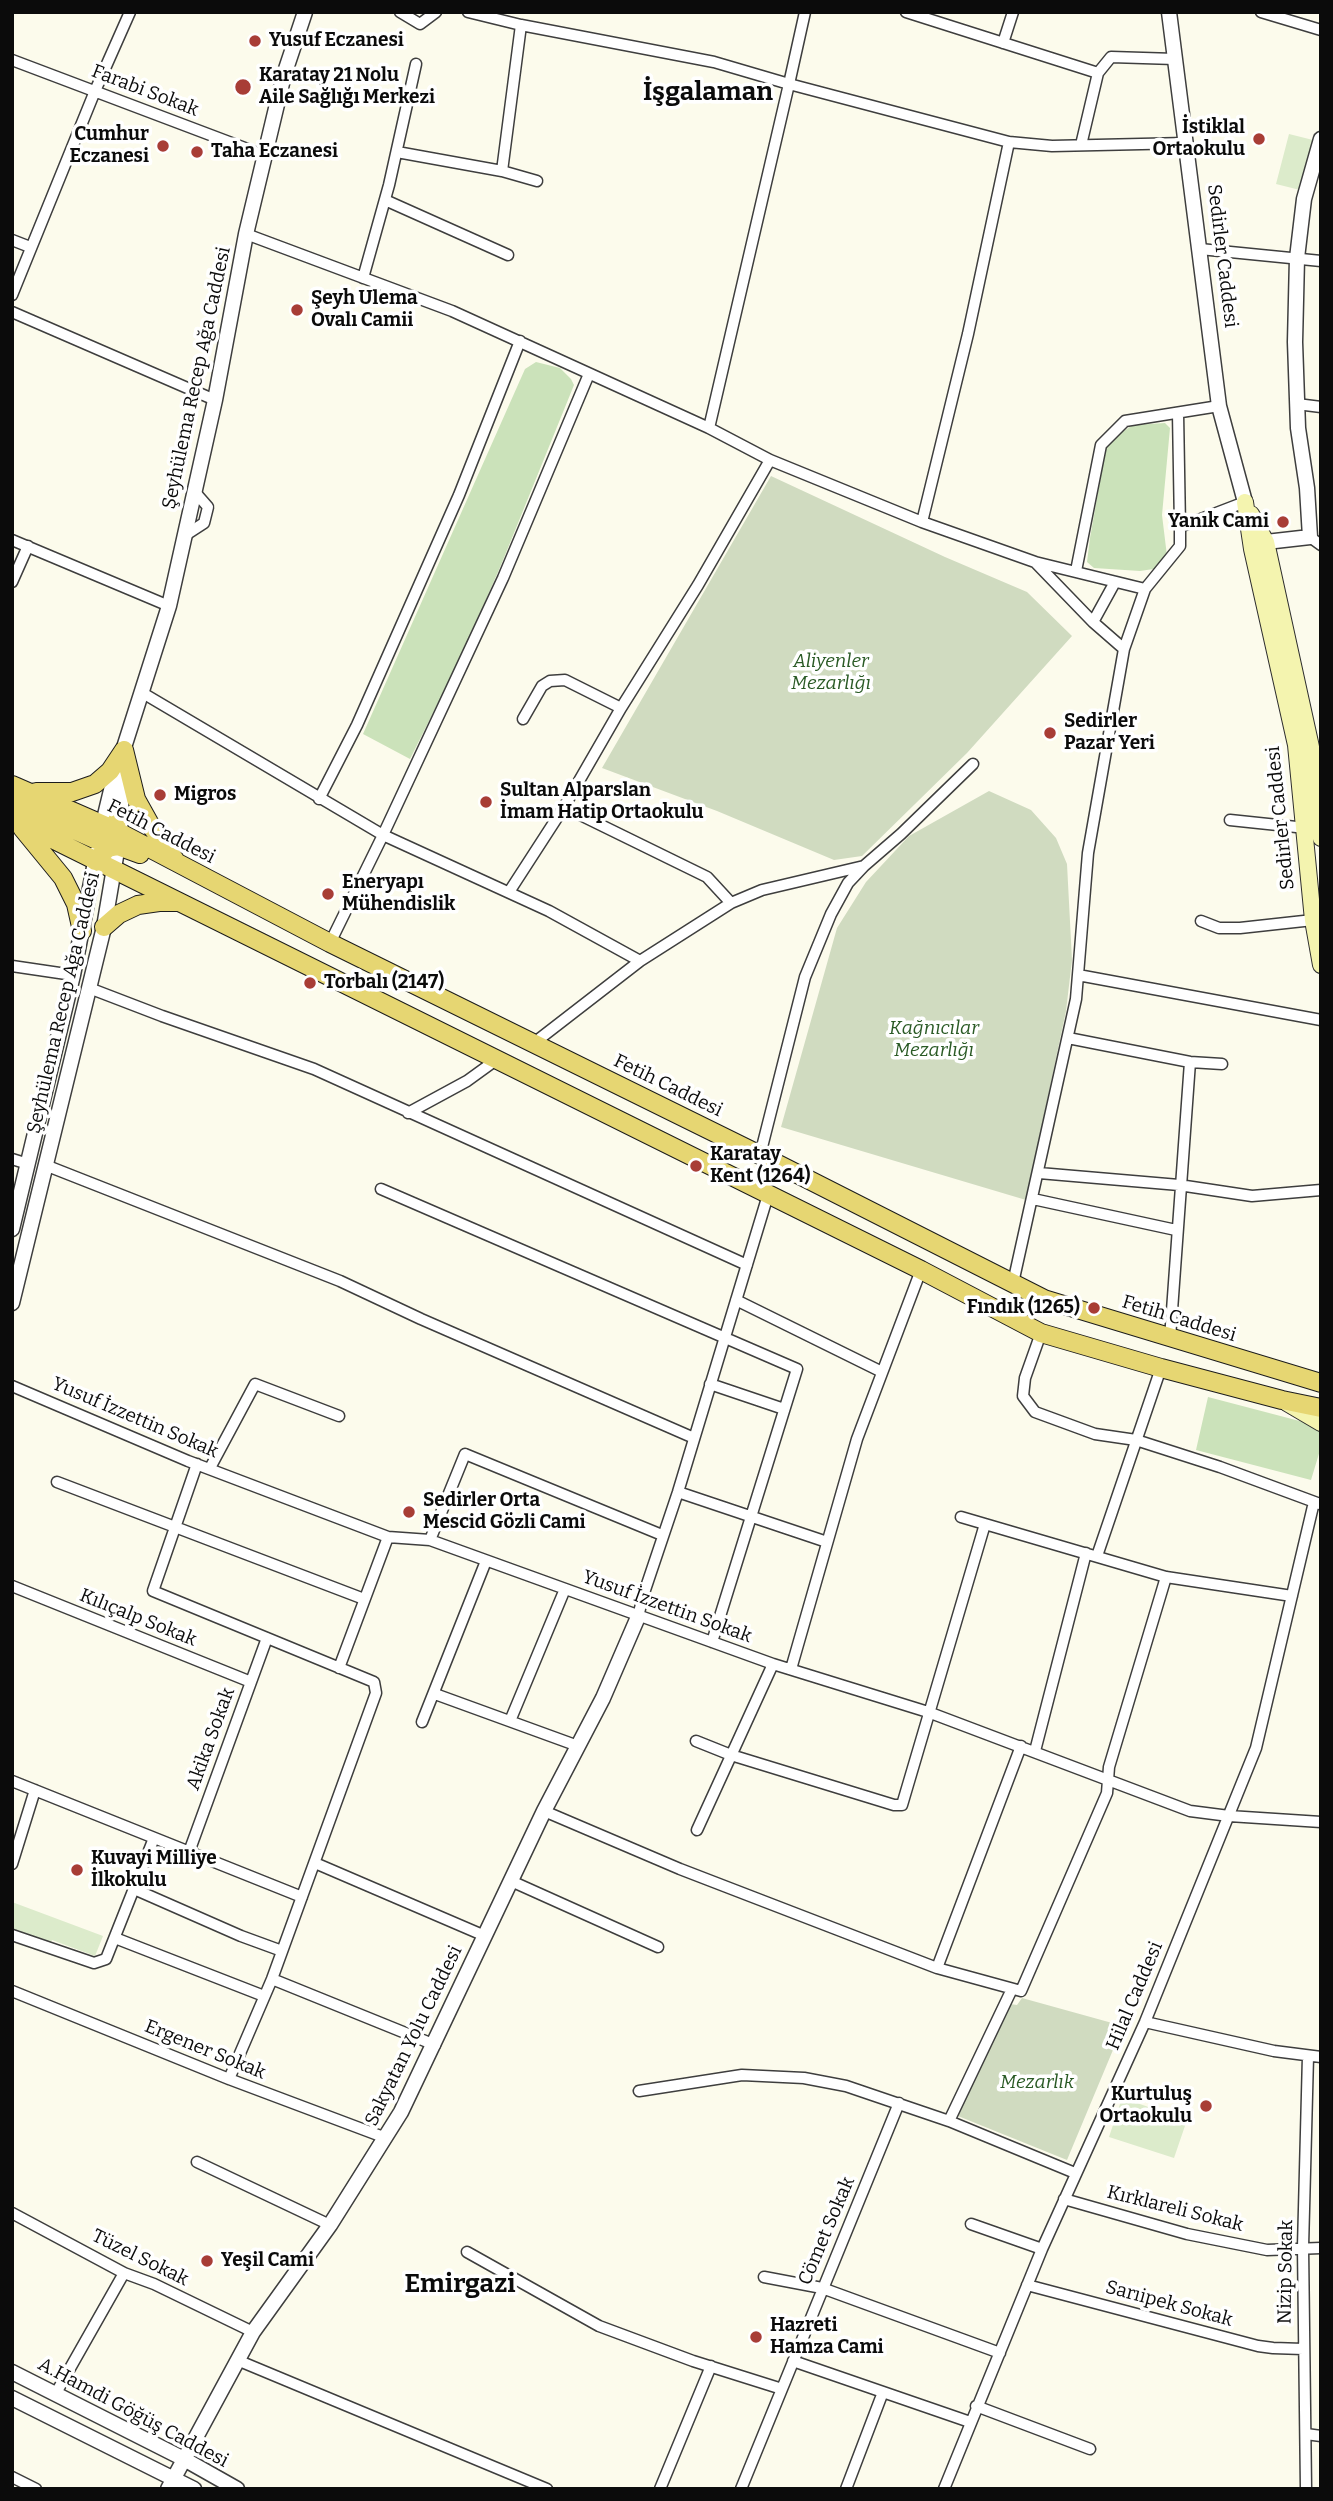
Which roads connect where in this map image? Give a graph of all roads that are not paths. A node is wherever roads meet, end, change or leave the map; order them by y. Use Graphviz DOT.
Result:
graph roads {
  1 [pos="130,12"];
  2 [pos="305,12"];
  3 [pos="400,12"];
  4 [pos="436,12"];
  5 [pos="468,12"];
  6 [pos="805,12"];
  7 [pos="906,12"];
  8 [pos="1013,12"];
  9 [pos="1169,12"];
  10 [pos="1261,12"];
  11 [pos="521,25"];
  12 [pos="1321,30"];
  13 [pos="1003,43"];
  14 [pos="1175,59"];
  15 [pos="12,60"];
  16 [pos="416,64"];
  17 [pos="1098,73"];
  18 [pos="789,83"];
  19 [pos="95,91"];
  20 [pos="1321,139"];
  21 [pos="1009,142"];
  22 [pos="1186,143"];
  23 [pos="1081,145"];
  24 [pos="397,152"];
  25 [pos="266,156"];
  26 [pos="502,171"];
  27 [pos="537,181"];
  28 [pos="385,200"];
  29 [pos="246,234"];
  30 [pos="12,240"];
  31 [pos="30,247"];
  32 [pos="1200,249"];
  33 [pos="508,255"];
  34 [pos="1297,258"];
  35 [pos="1321,261"];
  36 [pos="363,278"];
  37 [pos="12,295"];
  38 [pos="12,312"];
  39 [pos="520,341"];
  40 [pos="589,374"];
  41 [pos="215,400"];
  42 [pos="1297,404"];
  43 [pos="1219,406"];
  44 [pos="1321,407"];
  45 [pos="1178,413"];
  46 [pos="709,428"];
  47 [pos="770,460"];
  48 [pos="1314,488"];
  49 [pos="1245,502"];
  50 [pos="922,522"];
  51 [pos="1180,527"];
  52 [pos="12,540"];
  53 [pos="1316,541"];
  54 [pos="1266,542"];
  55 [pos="28,546"];
  56 [pos="1035,562"];
  57 [pos="1076,571"];
  58 [pos="12,582"];
  59 [pos="1115,582"];
  60 [pos="1145,589"];
  61 [pos="169,606"];
  62 [pos="1093,622"];
  63 [pos="1124,649"];
  64 [pos="141,692"];
  65 [pos="621,708"];
  66 [pos="523,719"];
  67 [pos="1316,746"];
  68 [pos="124,750"];
  69 [pos="973,764"];
  70 [pos="320,799"];
  71 [pos="15,803"];
  72 [pos="564,807"];
  73 [pos="1319,812"];
  74 [pos="1230,820"];
  75 [pos="1306,828"];
  76 [pos="112,832"];
  77 [pos="383,835"];
  78 [pos="1321,838"];
  79 [pos="95,861"];
  80 [pos="177,863"];
  81 [pos="863,866"];
  82 [pos="115,871"];
  83 [pos="230,891"];
  84 [pos="509,892"];
  85 [pos="181,902"];
  86 [pos="731,903"];
  87 [pos="1313,920"];
  88 [pos="1201,921"];
  89 [pos="104,927"];
  90 [pos="82,931"];
  91 [pos="330,943"];
  92 [pos="640,961"];
  93 [pos="1321,965"];
  94 [pos="12,966"];
  95 [pos="73,975"];
  96 [pos="1078,975"];
  97 [pos="89,988"];
  98 [pos="1321,1020"];
  99 [pos="1068,1038"];
  100 [pos="534,1043"];
  101 [pos="496,1060"];
  102 [pos="1190,1062"];
  103 [pos="1222,1064"];
  104 [pos="408,1113"];
  105 [pos="760,1154"];
  106 [pos="12,1159"];
  107 [pos="28,1164"];
  108 [pos="45,1165"];
  109 [pos="1039,1173"];
  110 [pos="1179,1185"];
  111 [pos="381,1189"];
  112 [pos="1321,1190"];
  113 [pos="768,1195"];
  114 [pos="1033,1199"];
  115 [pos="12,1229"];
  116 [pos="1176,1230"];
  117 [pos="747,1265"];
  118 [pos="921,1270"];
  119 [pos="1013,1283"];
  120 [pos="736,1300"];
  121 [pos="12,1303"];
  122 [pos="1041,1333"];
  123 [pos="725,1337"];
  124 [pos="1170,1339"];
  125 [pos="1161,1368"];
  126 [pos="882,1372"];
  127 [pos="1321,1383"];
  128 [pos="710,1384"];
  129 [pos="12,1386"];
  130 [pos="1282,1400"];
  131 [pos="1321,1408"];
  132 [pos="784,1409"];
  133 [pos="338,1416"];
  134 [pos="1321,1423"];
  135 [pos="694,1437"];
  136 [pos="1136,1440"];
  137 [pos="197,1464"];
  138 [pos="210,1468"];
  139 [pos="57,1482"];
  140 [pos="678,1492"];
  141 [pos="1317,1503"];
  142 [pos="751,1517"];
  143 [pos="961,1517"];
  144 [pos="985,1524"];
  145 [pos="175,1527"];
  146 [pos="662,1535"];
  147 [pos="388,1537"];
  148 [pos="430,1540"];
  149 [pos="827,1542"];
  150 [pos="1092,1555"];
  151 [pos="486,1561"];
  152 [pos="1166,1577"];
  153 [pos="12,1586"];
  154 [pos="565,1589"];
  155 [pos="1292,1596"];
  156 [pos="364,1599"];
  157 [pos="638,1617"];
  158 [pos="267,1638"];
  159 [pos="712,1642"];
  160 [pos="773,1664"];
  161 [pos="339,1668"];
  162 [pos="791,1669"];
  163 [pos="251,1682"];
  164 [pos="435,1694"];
  165 [pos="928,1712"];
  166 [pos="510,1721"];
  167 [pos="422,1722"];
  168 [pos="696,1741"];
  169 [pos="579,1746"];
  170 [pos="1021,1746"];
  171 [pos="1035,1751"];
  172 [pos="731,1755"];
  173 [pos="1110,1779"];
  174 [pos="12,1781"];
  175 [pos="35,1790"];
  176 [pos="544,1811"];
  177 [pos="1229,1816"];
  178 [pos="1321,1822"];
  179 [pos="697,1830"];
  180 [pos="153,1839"];
  181 [pos="189,1852"];
  182 [pos="315,1863"];
  183 [pos="12,1864"];
  184 [pos="510,1881"];
  185 [pos="134,1889"];
  186 [pos="302,1897"];
  187 [pos="12,1935"];
  188 [pos="485,1936"];
  189 [pos="115,1938"];
  190 [pos="658,1947"];
  191 [pos="282,1951"];
  192 [pos="937,1968"];
  193 [pos="272,1979"];
  194 [pos="1012,1989"];
  195 [pos="12,1991"];
  196 [pos="264,1996"];
  197 [pos="1145,2022"];
  198 [pos="435,2045"];
  199 [pos="1308,2056"];
  200 [pos="1321,2057"];
  201 [pos="229,2079"];
  202 [pos="639,2091"];
  203 [pos="899,2103"];
  204 [pos="948,2121"];
  205 [pos="386,2138"];
  206 [pos="197,2162"];
  207 [pos="1075,2174"];
  208 [pos="1064,2199"];
  209 [pos="12,2213"];
  210 [pos="971,2224"];
  211 [pos="330,2225"];
  212 [pos="1303,2247"];
  213 [pos="1321,2248"];
  214 [pos="1042,2249"];
  215 [pos="467,2252"];
  216 [pos="124,2273"];
  217 [pos="764,2277"];
  218 [pos="1027,2285"];
  219 [pos="822,2288"];
  220 [pos="253,2332"];
  221 [pos="1303,2349"];
  222 [pos="1000,2353"];
  223 [pos="237,2360"];
  224 [pos="793,2361"];
  225 [pos="711,2367"];
  226 [pos="12,2372"];
  227 [pos="782,2389"];
  228 [pos="883,2392"];
  229 [pos="56,2393"];
  230 [pos="12,2398"];
  231 [pos="976,2406"];
  232 [pos="970,2422"];
  233 [pos="1306,2434"];
  234 [pos="1321,2436"];
  235 [pos="1090,2449"];
  236 [pos="184,2459"];
  237 [pos="12,2477"];
  238 [pos="171,2483"];
  239 [pos="36,2489"];
  240 [pos="194,2489"];
  241 [pos="237,2489"];
  242 [pos="547,2489"];
  243 [pos="660,2489"];
  244 [pos="741,2489"];
  245 [pos="846,2489"];
  246 [pos="944,2489"];
  247 [pos="1306,2489"];
  1 -- 19 [label="street"];
  2 -- 25 [label="street, Şeyhülema Recep Ağa Caddesi"];
  3 -- 4 [label="street"];
  5 -- 11 [label="street"];
  6 -- 18 [label="street"];
  7 -- 13 [label="street"];
  8 -- 13 [label="street"];
  9 -- 14 [label="street, Sedirler Caddesi"];
  10 -- 12 [label="street"];
  11 -- 18 [label="street"];
  11 -- 26 [label="street"];
  13 -- 17 [label="street"];
  14 -- 17 [label="street"];
  14 -- 22 [label="street, Sedirler Caddesi"];
  15 -- 19 [label="street, Farabi Sokak"];
  16 -- 24 [label="street"];
  17 -- 23 [label="street"];
  18 -- 21 [label="street"];
  18 -- 46 [label="street"];
  19 -- 25 [label="street, Farabi Sokak"];
  19 -- 31 [label="street"];
  20 -- 34 [label="street"];
  21 -- 23 [label="street"];
  21 -- 50 [label="street"];
  22 -- 23 [label="street"];
  22 -- 32 [label="street, Sedirler Caddesi"];
  24 -- 26 [label="street"];
  24 -- 28 [label="street"];
  25 -- 29 [label="street, Şeyhülema Recep Ağa Caddesi"];
  26 -- 27 [label="street"];
  28 -- 33 [label="street"];
  28 -- 36 [label="street"];
  29 -- 36 [label="street"];
  29 -- 41 [label="street, Şeyhülema Recep Ağa Caddesi"];
  30 -- 31 [label="street"];
  31 -- 37 [label="street"];
  32 -- 34 [label="street"];
  32 -- 43 [label="street, Sedirler Caddesi"];
  34 -- 35 [label="street"];
  34 -- 42 [label="street"];
  36 -- 39 [label="street"];
  38 -- 41 [label="street"];
  39 -- 40 [label="street"];
  39 -- 70 [label="street"];
  40 -- 46 [label="street"];
  40 -- 77 [label="street"];
  41 -- 61 [label="street, Şeyhülema Recep Ağa Caddesi"];
  42 -- 44 [label="street"];
  42 -- 48 [label="street"];
  43 -- 45 [label="street"];
  43 -- 49 [label="street, Sedirler Caddesi"];
  45 -- 51 [label="street"];
  45 -- 57 [label="street"];
  46 -- 47 [label="street"];
  47 -- 50 [label="street"];
  47 -- 65 [label="street"];
  48 -- 53 [label="street"];
  49 -- 51 [label="street"];
  49 -- 54 [label="main road, Sedirler Caddesi"];
  49 -- 75 [label="main road, Sedirler Caddesi"];
  50 -- 56 [label="street"];
  51 -- 60 [label="street"];
  52 -- 55 [label="street"];
  53 -- 54 [label="street"];
  54 -- 67 [label="main road, Sedirler Caddesi"];
  55 -- 58 [label="street"];
  55 -- 61 [label="street"];
  56 -- 57 [label="street"];
  56 -- 62 [label="street"];
  57 -- 59 [label="street"];
  59 -- 60 [label="street"];
  59 -- 62 [label="street"];
  60 -- 63 [label="street"];
  61 -- 64 [label="street, Şeyhülema Recep Ağa Caddesi"];
  62 -- 63 [label="street"];
  63 -- 96 [label="street"];
  64 -- 68 [label="street, Şeyhülema Recep Ağa Caddesi"];
  64 -- 70 [label="street"];
  65 -- 66 [label="street"];
  65 -- 72 [label="street"];
  67 -- 73 [label="main road, Sedirler Caddesi"];
  68 -- 71 [label="main road"];
  68 -- 76 [label="street, Şeyhülema Recep Ağa Caddesi"];
  68 -- 80 [label="main road"];
  69 -- 81 [label="street"];
  70 -- 77 [label="street"];
  71 -- 76 [label="main road, Fetih Caddesi"];
  71 -- 79 [label="main road"];
  71 -- 90 [label="main road"];
  72 -- 84 [label="street"];
  72 -- 86 [label="street"];
  73 -- 78 [label="main road, Sedirler Caddesi"];
  74 -- 75 [label="street"];
  75 -- 87 [label="main road, Sedirler Caddesi"];
  76 -- 79 [label="main road"];
  76 -- 80 [label="main road, Fetih Caddesi"];
  76 -- 82 [label="street, Şeyhülema Recep Ağa Caddesi"];
  76 -- 83 [label="main road"];
  77 -- 84 [label="street"];
  77 -- 91 [label="street"];
  79 -- 82 [label="main road"];
  79 -- 90 [label="street, Şeyhülema Recep Ağa Caddesi"];
  80 -- 83 [label="main road, Fetih Caddesi"];
  81 -- 86 [label="street"];
  81 -- 105 [label="street"];
  82 -- 85 [label="main road"];
  82 -- 89 [label="street, Şeyhülema Recep Ağa Caddesi"];
  83 -- 91 [label="main road, Fetih Caddesi"];
  84 -- 92 [label="street"];
  85 -- 89 [label="main road"];
  85 -- 101 [label="main road"];
  86 -- 92 [label="street"];
  87 -- 88 [label="street"];
  87 -- 93 [label="main road, Sedirler Caddesi"];
  89 -- 97 [label="street, Şeyhülema Recep Ağa Caddesi"];
  90 -- 95 [label="street, Şeyhülema Recep Ağa Caddesi"];
  91 -- 100 [label="main road, Fetih Caddesi"];
  92 -- 100 [label="street"];
  94 -- 95 [label="street"];
  95 -- 107 [label="street, Şeyhülema Recep Ağa Caddesi"];
  96 -- 98 [label="street"];
  96 -- 99 [label="street"];
  97 -- 104 [label="street"];
  97 -- 108 [label="street, Şeyhülema Recep Ağa Caddesi"];
  99 -- 102 [label="street"];
  99 -- 109 [label="street"];
  100 -- 105 [label="main road, Fetih Caddesi"];
  101 -- 104 [label="street"];
  101 -- 113 [label="main road"];
  102 -- 103 [label="street"];
  102 -- 110 [label="street"];
  104 -- 117 [label="street"];
  105 -- 119 [label="main road, Fetih Caddesi"];
  106 -- 107 [label="street"];
  107 -- 115 [label="street, Şeyhülema Recep Ağa Caddesi"];
  108 -- 121 [label="street, Şeyhülema Recep Ağa Caddesi"];
  108 -- 135 [label="street"];
  109 -- 110 [label="street"];
  109 -- 114 [label="street"];
  110 -- 112 [label="street"];
  110 -- 116 [label="street"];
  111 -- 123 [label="street"];
  113 -- 117 [label="street"];
  113 -- 118 [label="main road"];
  114 -- 116 [label="street"];
  114 -- 119 [label="street"];
  116 -- 124 [label="street"];
  117 -- 120 [label="street"];
  118 -- 122 [label="main road"];
  118 -- 126 [label="street"];
  119 -- 124 [label="main road, Fetih Caddesi"];
  120 -- 123 [label="street"];
  120 -- 126 [label="street"];
  122 -- 125 [label="main road"];
  122 -- 136 [label="street"];
  123 -- 128 [label="street"];
  123 -- 132 [label="street"];
  124 -- 127 [label="main road, Fetih Caddesi"];
  125 -- 130 [label="main road"];
  125 -- 136 [label="street"];
  126 -- 149 [label="street"];
  128 -- 132 [label="street"];
  128 -- 135 [label="street"];
  129 -- 137 [label="street, Yusuf İzzettin Sokak"];
  130 -- 131 [label="main road"];
  130 -- 134 [label="main road"];
  132 -- 142 [label="street"];
  133 -- 138 [label="street"];
  135 -- 140 [label="street"];
  136 -- 141 [label="street"];
  136 -- 150 [label="street"];
  137 -- 138 [label="street, Yusuf İzzettin Sokak"];
  137 -- 145 [label="street"];
  138 -- 147 [label="street, Yusuf İzzettin Sokak"];
  139 -- 145 [label="street"];
  140 -- 142 [label="street"];
  140 -- 146 [label="street"];
  141 -- 155 [label="street, Hilal Caddesi"];
  142 -- 149 [label="street"];
  142 -- 159 [label="street"];
  143 -- 144 [label="street"];
  144 -- 150 [label="street"];
  144 -- 165 [label="street"];
  145 -- 156 [label="street"];
  145 -- 158 [label="street"];
  146 -- 148 [label="street"];
  146 -- 157 [label="street"];
  147 -- 148 [label="street, Yusuf İzzettin Sokak"];
  147 -- 156 [label="street"];
  148 -- 151 [label="street, Yusuf İzzettin Sokak"];
  149 -- 162 [label="street"];
  150 -- 152 [label="street"];
  150 -- 171 [label="street"];
  151 -- 154 [label="street, Yusuf İzzettin Sokak"];
  151 -- 164 [label="street"];
  152 -- 155 [label="street"];
  152 -- 173 [label="street"];
  153 -- 163 [label="street, Kılıçalp Sokak"];
  154 -- 157 [label="street, Yusuf İzzettin Sokak"];
  154 -- 166 [label="street"];
  155 -- 177 [label="street, Hilal Caddesi"];
  156 -- 161 [label="street"];
  157 -- 159 [label="street, Yusuf İzzettin Sokak"];
  157 -- 169 [label="street, Sakyatan Yolu Caddesi"];
  158 -- 161 [label="street"];
  158 -- 163 [label="street, Akika Sokak"];
  159 -- 160 [label="street, Yusuf İzzettin Sokak"];
  160 -- 162 [label="street, Yusuf İzzettin Sokak"];
  160 -- 172 [label="street"];
  161 -- 182 [label="street"];
  162 -- 165 [label="street, Yusuf İzzettin Sokak"];
  163 -- 181 [label="street, Akika Sokak"];
  164 -- 166 [label="street"];
  164 -- 167 [label="street"];
  165 -- 170 [label="street, Yusuf İzzettin Sokak"];
  165 -- 172 [label="street"];
  166 -- 169 [label="street"];
  168 -- 172 [label="street"];
  169 -- 176 [label="street, Sakyatan Yolu Caddesi"];
  170 -- 171 [label="street, Yusuf İzzettin Sokak"];
  170 -- 192 [label="street"];
  171 -- 173 [label="street, Yusuf İzzettin Sokak"];
  172 -- 179 [label="street"];
  173 -- 177 [label="street, Yusuf İzzettin Sokak"];
  173 -- 194 [label="street"];
  174 -- 175 [label="street"];
  175 -- 180 [label="street"];
  175 -- 183 [label="street"];
  176 -- 184 [label="street, Sakyatan Yolu Caddesi"];
  176 -- 192 [label="street"];
  177 -- 178 [label="street, Yusuf İzzettin Sokak"];
  177 -- 197 [label="street, Hilal Caddesi"];
  180 -- 181 [label="street"];
  180 -- 185 [label="street"];
  181 -- 186 [label="street"];
  182 -- 186 [label="street"];
  182 -- 188 [label="street"];
  184 -- 188 [label="street, Sakyatan Yolu Caddesi"];
  184 -- 190 [label="street"];
  185 -- 189 [label="street"];
  185 -- 191 [label="street"];
  186 -- 191 [label="street"];
  187 -- 189 [label="street"];
  188 -- 198 [label="street, Sakyatan Yolu Caddesi"];
  189 -- 196 [label="street"];
  191 -- 193 [label="street"];
  192 -- 194 [label="street"];
  193 -- 196 [label="street"];
  193 -- 198 [label="street"];
  194 -- 204 [label="street"];
  195 -- 201 [label="street, Ergener Sokak"];
  196 -- 201 [label="street"];
  197 -- 199 [label="street"];
  197 -- 207 [label="street, Hilal Caddesi"];
  198 -- 205 [label="street, Sakyatan Yolu Caddesi"];
  199 -- 200 [label="street"];
  199 -- 212 [label="street, Nizip Sokak"];
  201 -- 205 [label="street, Ergener Sokak"];
  202 -- 203 [label="street"];
  203 -- 204 [label="street"];
  203 -- 219 [label="street, Cömet Sokak"];
  204 -- 207 [label="street"];
  205 -- 211 [label="street, Sakyatan Yolu Caddesi"];
  206 -- 211 [label="street"];
  207 -- 208 [label="street, Hilal Caddesi"];
  208 -- 212 [label="street, Kırklareli Sokak"];
  208 -- 214 [label="street, Hilal Caddesi"];
  209 -- 216 [label="street, Tüzel Sokak"];
  210 -- 214 [label="street"];
  211 -- 220 [label="street, Sakyatan Yolu Caddesi"];
  212 -- 213 [label="street, Kırklareli Sokak"];
  212 -- 221 [label="street, Nizip Sokak"];
  214 -- 218 [label="street, Hilal Caddesi"];
  215 -- 225 [label="street"];
  216 -- 220 [label="street, Tüzel Sokak"];
  216 -- 229 [label="street"];
  217 -- 219 [label="street"];
  218 -- 221 [label="street, Sarıipek Sokak"];
  218 -- 222 [label="street, Hilal Caddesi"];
  219 -- 222 [label="street"];
  219 -- 224 [label="street, Cömet Sokak"];
  220 -- 223 [label="street, Sakyatan Yolu Caddesi"];
  221 -- 233 [label="street, Nizip Sokak"];
  222 -- 231 [label="street, Hilal Caddesi"];
  223 -- 236 [label="street, Sakyatan Yolu Caddesi"];
  223 -- 242 [label="street"];
  224 -- 227 [label="street, Cömet Sokak"];
  224 -- 228 [label="street"];
  225 -- 227 [label="street"];
  225 -- 243 [label="street"];
  226 -- 229 [label="street, A.Hamdi Göğüş Caddesi"];
  227 -- 244 [label="street, Cömet Sokak"];
  228 -- 232 [label="street"];
  228 -- 245 [label="street"];
  229 -- 236 [label="street, A.Hamdi Göğüş Caddesi"];
  230 -- 238 [label="street, A.Hamdi Göğüş Caddesi"];
  231 -- 232 [label="street, Hilal Caddesi"];
  231 -- 235 [label="street"];
  232 -- 246 [label="street, Hilal Caddesi"];
  233 -- 234 [label="street"];
  233 -- 247 [label="street, Nizip Sokak"];
  236 -- 238 [label="street, Sakyatan Yolu Caddesi"];
  236 -- 241 [label="street, A.Hamdi Göğüş Caddesi"];
  237 -- 239 [label="street"];
  238 -- 240 [label="street, A.Hamdi Göğüş Caddesi"];
}
